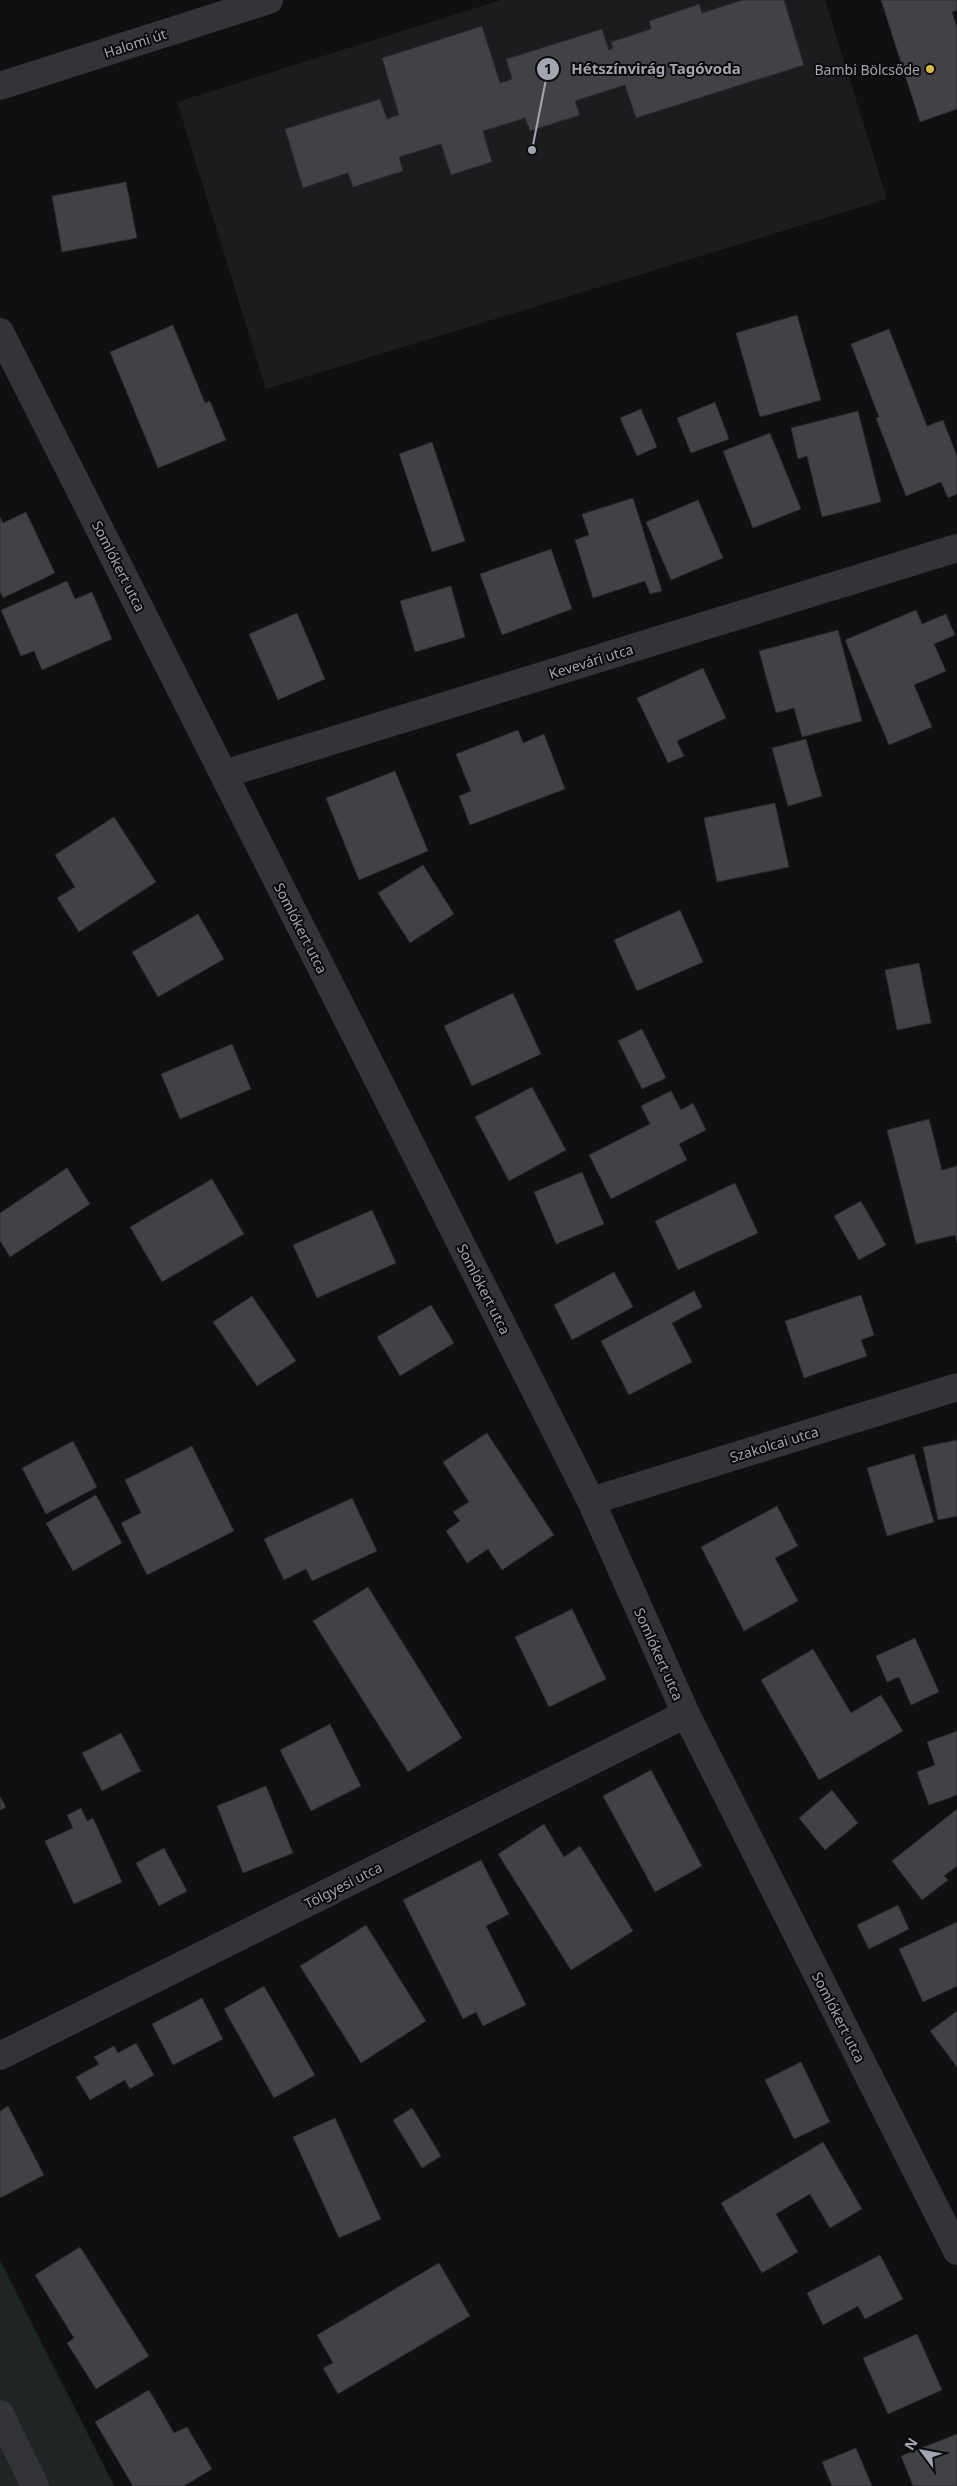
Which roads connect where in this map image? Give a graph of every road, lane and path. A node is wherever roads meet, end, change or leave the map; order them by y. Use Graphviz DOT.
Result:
graph roads {
  1 [pos="269,0"];
  2 [pos="0,86"];
  3 [pos="0,332"];
  4 [pos="957,548"];
  5 [pos="224,774"];
  6 [pos="957,1387"];
  7 [pos="591,1501"];
  8 [pos="686,1714"];
  9 [pos="0,2056"];
  10 [pos="948,2210"];
  11 [pos="957,2251"];
  12 [pos="0,2414"];
  13 [pos="35,2486"];
  1 -- 2 [label="street, Halomi út"];
  3 -- 5 [label="street, Somlókert utca"];
  4 -- 5 [label="street, Kevevári utca"];
  5 -- 7 [label="street, Somlókert utca"];
  6 -- 7 [label="street, Szakolcai utca"];
  7 -- 8 [label="street, Somlókert utca"];
  8 -- 9 [label="street, Tölgyesi utca"];
  8 -- 10 [label="street, Somlókert utca"];
  10 -- 11 [label="street, Somlókert utca"];
  12 -- 13 [label="street"];
}
